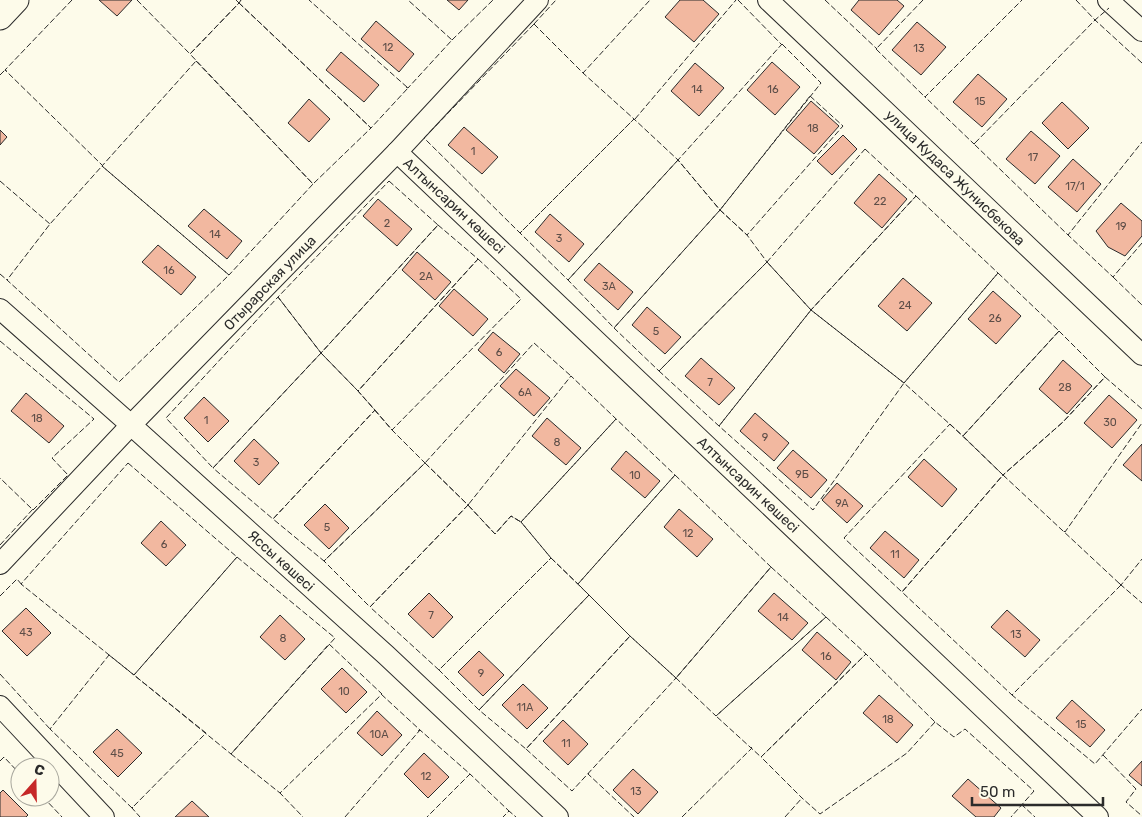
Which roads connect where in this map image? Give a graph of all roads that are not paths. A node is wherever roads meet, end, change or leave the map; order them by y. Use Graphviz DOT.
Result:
graph roads {
  1 [pos="16,0"];
  2 [pos="538,0"];
  3 [pos="768,0"];
  4 [pos="1108,0"];
  5 [pos="0,17"];
  6 [pos="1142,31"];
  7 [pos="397,152"];
  8 [pos="0,309"];
  9 [pos="1142,355"];
  10 [pos="131,425"];
  11 [pos="0,564"];
  12 [pos="0,706"];
  13 [pos="104,817"];
  14 [pos="558,817"];
  15 [pos="1098,817"];
  1 -- 5 [label="main road"];
  2 -- 7 [label="street, Отырарская улица"];
  3 -- 9 [label="street, улица Кудаса Жунисбекова"];
  4 -- 6 [label="street"];
  7 -- 10 [label="street, Отырарская улица"];
  7 -- 15 [label="street, Алтынсарин көшесі"];
  8 -- 10 [label="street, Яссы көшесі"];
  10 -- 11 [label="street, Отырарская улица"];
  10 -- 14 [label="street, Яссы көшесі"];
  12 -- 13 [label="street"];
}
